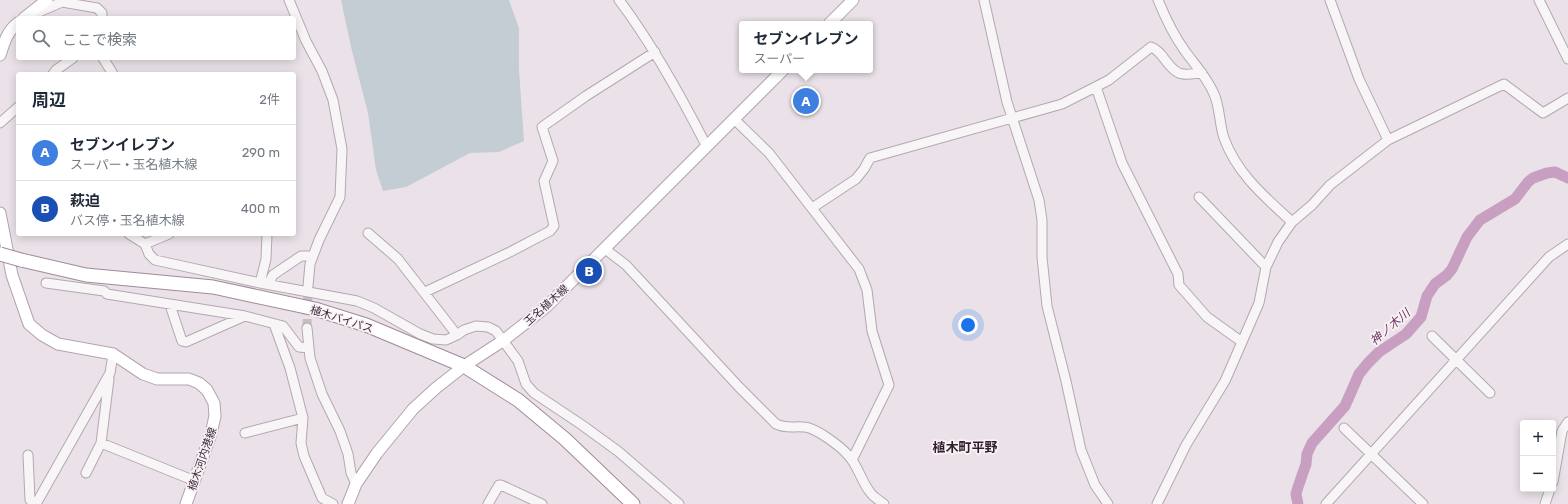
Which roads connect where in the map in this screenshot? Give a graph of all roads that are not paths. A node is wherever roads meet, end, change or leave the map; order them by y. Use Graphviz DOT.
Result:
graph roads {
  1 [pos="47,0"];
  2 [pos="289,0"];
  3 [pos="619,0"];
  4 [pos="853,0"];
  5 [pos="984,0"];
  6 [pos="1158,0"];
  7 [pos="1330,0"];
  8 [pos="1538,0"];
  9 [pos="27,16"];
  10 [pos="30,16"];
  11 [pos="102,16"];
  12 [pos="296,16"];
  13 [pos="296,17"];
  14 [pos="832,21"];
  15 [pos="16,25"];
  16 [pos="655,52"];
  17 [pos="0,55"];
  18 [pos="1568,59"];
  19 [pos="70,60"];
  20 [pos="104,60"];
  21 [pos="54,72"];
  22 [pos="112,72"];
  23 [pos="780,73"];
  24 [pos="1202,73"];
  25 [pos="1096,87"];
  26 [pos="1568,98"];
  27 [pos="16,109"];
  28 [pos="1012,117"];
  29 [pos="734,119"];
  30 [pos="0,123"];
  31 [pos="1388,140"];
  32 [pos="707,147"];
  33 [pos="1200,197"];
  34 [pos="812,208"];
  35 [pos="0,213"];
  36 [pos="1292,222"];
  37 [pos="368,233"];
  38 [pos="132,236"];
  39 [pos="164,236"];
  40 [pos="267,236"];
  41 [pos="145,244"];
  42 [pos="1568,244"];
  43 [pos="605,248"];
  44 [pos="0,254"];
  45 [pos="312,256"];
  46 [pos="1266,267"];
  47 [pos="46,283"];
  48 [pos="264,284"];
  49 [pos="308,286"];
  50 [pos="425,292"];
  51 [pos="170,305"];
  52 [pos="245,316"];
  53 [pos="274,324"];
  54 [pos="307,328"];
  55 [pos="457,335"];
  56 [pos="1432,336"];
  57 [pos="504,340"];
  58 [pos="1242,342"];
  59 [pos="309,348"];
  60 [pos="113,354"];
  61 [pos="1456,360"];
  62 [pos="464,366"];
  63 [pos="110,374"];
  64 [pos="1490,393"];
  65 [pos="303,418"];
  66 [pos="1568,422"];
  67 [pos="1344,428"];
  68 [pos="245,433"];
  69 [pos="101,443"];
  70 [pos="1371,454"];
  71 [pos="28,455"];
  72 [pos="852,460"];
  73 [pos="1556,465"];
  74 [pos="86,473"];
  75 [pos="195,480"];
  76 [pos="356,484"];
  77 [pos="1549,492"];
  78 [pos="186,504"];
  79 [pos="333,504"];
  80 [pos="349,504"];
  81 [pos="488,504"];
  82 [pos="542,504"];
  83 [pos="634,504"];
  84 [pos="679,504"];
  85 [pos="884,504"];
  86 [pos="1108,504"];
  87 [pos="1157,504"];
  88 [pos="1326,504"];
  89 [pos="1423,504"];
  90 [pos="1545,504"];
  1 -- 9 [label="main road"];
  2 -- 12 [label="street"];
  3 -- 16 [label="street"];
  4 -- 14 [label="main road"];
  5 -- 28 [label="street"];
  6 -- 24 [label="street"];
  7 -- 31 [label="street"];
  8 -- 18 [label="street"];
  10 -- 11 [label="street"];
  13 -- 45 [label="street"];
  15 -- 17 [label="main road"];
  16 -- 32 [label="street"];
  16 -- 50 [label="street"];
  19 -- 21 [label="street"];
  20 -- 22 [label="street"];
  23 -- 29 [label="main road, 玉名植木線"];
  24 -- 25 [label="street"];
  24 -- 36 [label="street"];
  25 -- 28 [label="street"];
  25 -- 58 [label="street"];
  26 -- 31 [label="street"];
  27 -- 30 [label="street"];
  28 -- 34 [label="street"];
  28 -- 86 [label="street"];
  29 -- 32 [label="main road, 玉名植木線"];
  29 -- 34 [label="street"];
  31 -- 36 [label="street"];
  32 -- 43 [label="main road, 玉名植木線"];
  33 -- 46 [label="street"];
  34 -- 72 [label="street"];
  35 -- 60 [label="main road, 植木河内港線"];
  36 -- 46 [label="street"];
  37 -- 50 [label="street"];
  38 -- 41 [label="street"];
  39 -- 41 [label="street"];
  40 -- 48 [label="street"];
  41 -- 48 [label="street"];
  42 -- 61 [label="street"];
  43 -- 57 [label="main road, 玉名植木線"];
  43 -- 72 [label="street"];
  44 -- 62 [label="highway, 植木バイパス, bridge"];
  45 -- 48 [label="street"];
  45 -- 49 [label="street"];
  46 -- 58 [label="street"];
  47 -- 51 [label="street"];
  48 -- 55 [label="street"];
  50 -- 55 [label="street"];
  51 -- 52 [label="street"];
  51 -- 52 [label="street"];
  52 -- 53 [label="street"];
  53 -- 59 [label="street"];
  53 -- 65 [label="street"];
  54 -- 59 [label="street"];
  55 -- 57 [label="street"];
  56 -- 61 [label="street"];
  57 -- 62 [label="main road, 玉名植木線"];
  57 -- 84 [label="street"];
  58 -- 87 [label="street"];
  59 -- 76 [label="street"];
  60 -- 63 [label="street"];
  60 -- 75 [label="main road, 植木河内港線"];
  61 -- 64 [label="street"];
  61 -- 70 [label="street"];
  62 -- 76 [label="main road, 玉名植木線"];
  62 -- 83 [label="highway, 植木バイパス"];
  63 -- 69 [label="street"];
  63 -- 71 [label="street"];
  65 -- 68 [label="street"];
  65 -- 79 [label="street"];
  66 -- 73 [label="street"];
  67 -- 70 [label="street"];
  69 -- 74 [label="street"];
  69 -- 75 [label="street"];
  70 -- 88 [label="street"];
  70 -- 89 [label="street"];
  72 -- 85 [label="street"];
  75 -- 78 [label="main road, 植木河内港線"];
  76 -- 80 [label="main road, 玉名植木線"];
  77 -- 90 [label="street"];
  81 -- 82 [label="street"];
}
